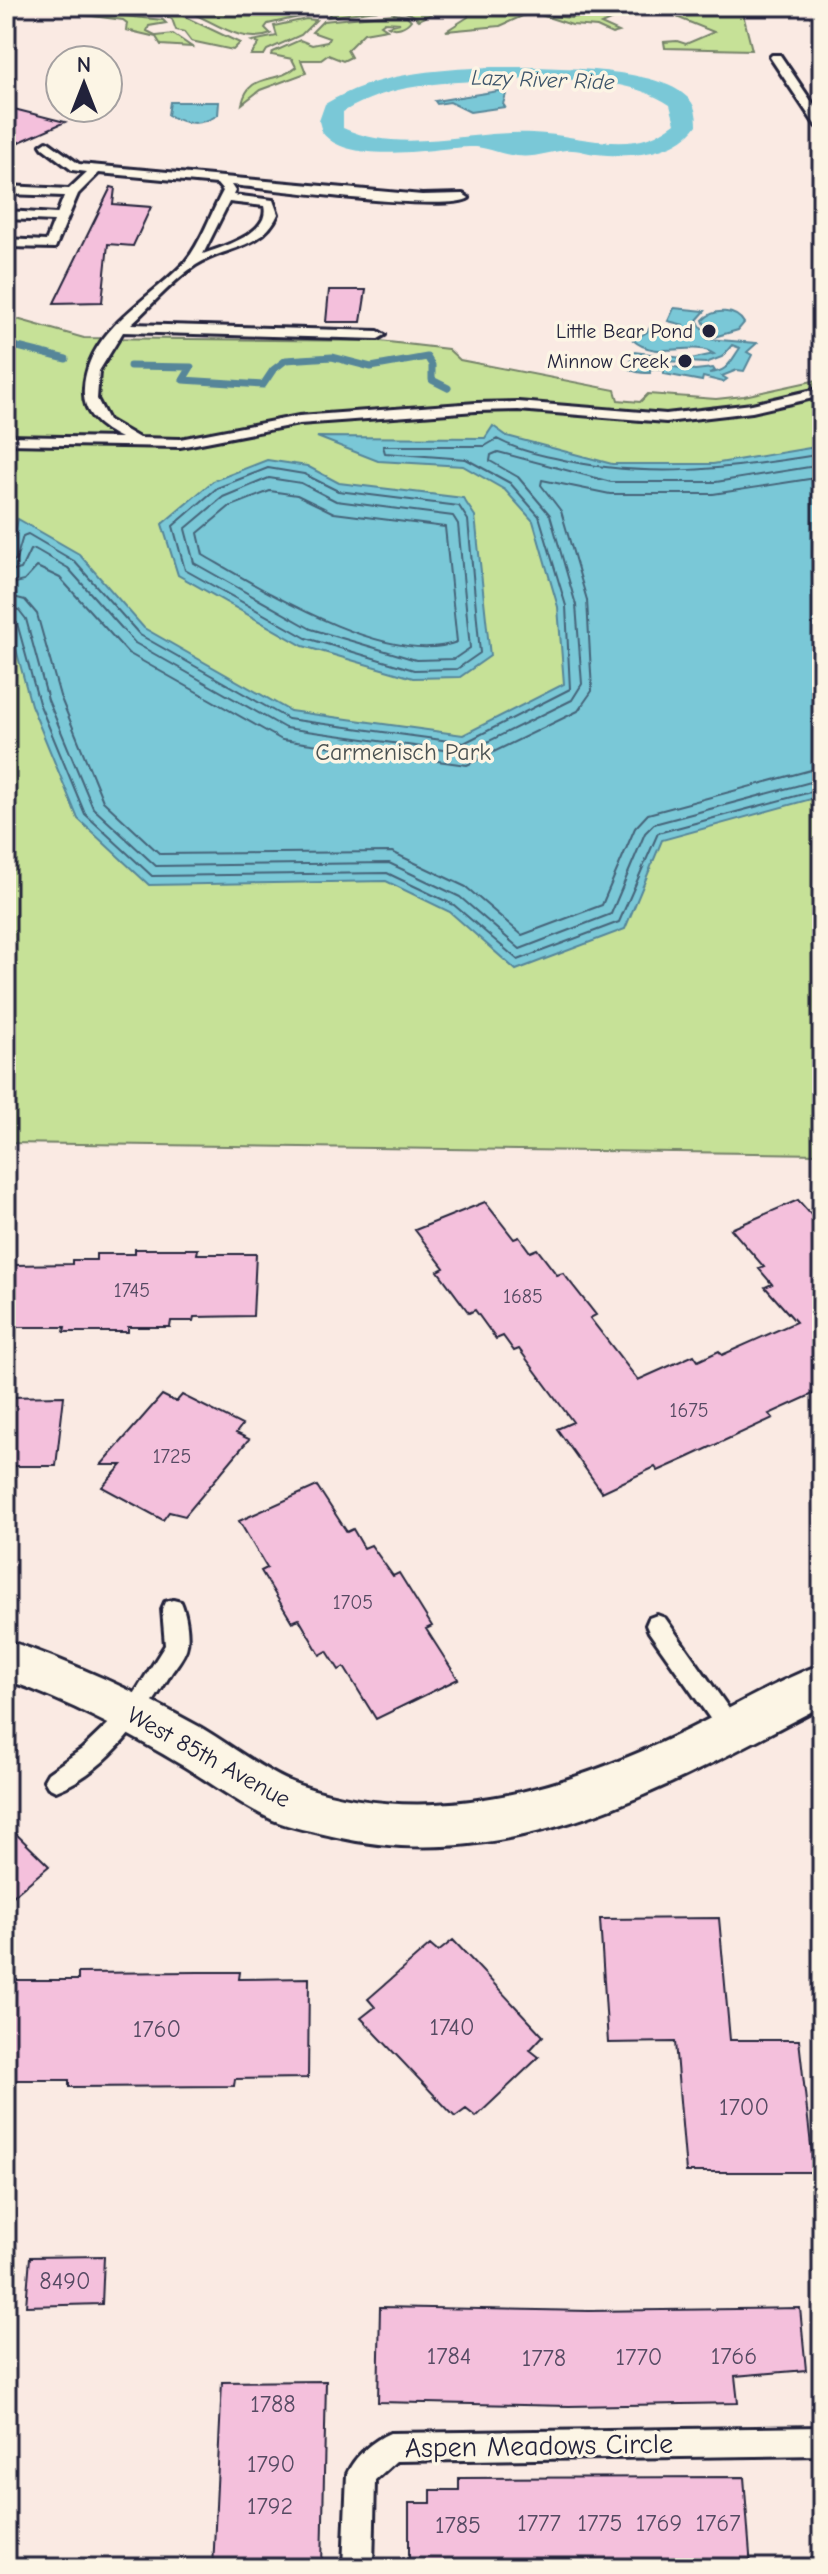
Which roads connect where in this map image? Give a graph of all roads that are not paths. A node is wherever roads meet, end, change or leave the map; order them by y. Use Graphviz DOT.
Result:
graph roads {
  1 [pos="776,57"];
  2 [pos="822,126"];
  3 [pos="47,145"];
  4 [pos="96,169"];
  5 [pos="221,181"];
  6 [pos="6,190"];
  7 [pos="72,193"];
  8 [pos="226,198"];
  9 [pos="463,198"];
  10 [pos="6,215"];
  11 [pos="63,218"];
  12 [pos="6,243"];
  13 [pos="192,262"];
  14 [pos="119,328"];
  15 [pos="378,335"];
  16 [pos="822,392"];
  17 [pos="6,440"];
  18 [pos="144,442"];
  19 [pos="173,1609"];
  20 [pos="657,1625"];
  21 [pos="6,1660"];
  22 [pos="822,1684"];
  23 [pos="134,1714"];
  24 [pos="731,1730"];
  25 [pos="56,1780"];
  26 [pos="822,2441"];
  27 [pos="358,2568"];
  1 -- 2 [label="lane"];
  3 -- 4 [label="lane"];
  4 -- 5 [label="lane"];
  4 -- 7 [label="lane"];
  5 -- 8 [label="lane"];
  5 -- 9 [label="lane"];
  6 -- 7 [label="lane"];
  7 -- 11 [label="lane"];
  8 -- 13 [label="lane"];
  8 -- 13 [label="lane"];
  10 -- 11 [label="lane"];
  11 -- 12 [label="lane"];
  13 -- 14 [label="lane"];
  14 -- 15 [label="lane"];
  14 -- 18 [label="lane"];
  16 -- 18 [label="lane"];
  17 -- 18 [label="lane"];
  19 -- 23 [label="lane"];
  20 -- 24 [label="lane"];
  21 -- 23 [label="street, West 85th Avenue"];
  22 -- 24 [label="street, West 85th Avenue"];
  23 -- 24 [label="street, West 85th Avenue"];
  23 -- 25 [label="lane"];
  26 -- 27 [label="lane, Aspen Meadows Circle"];
}
